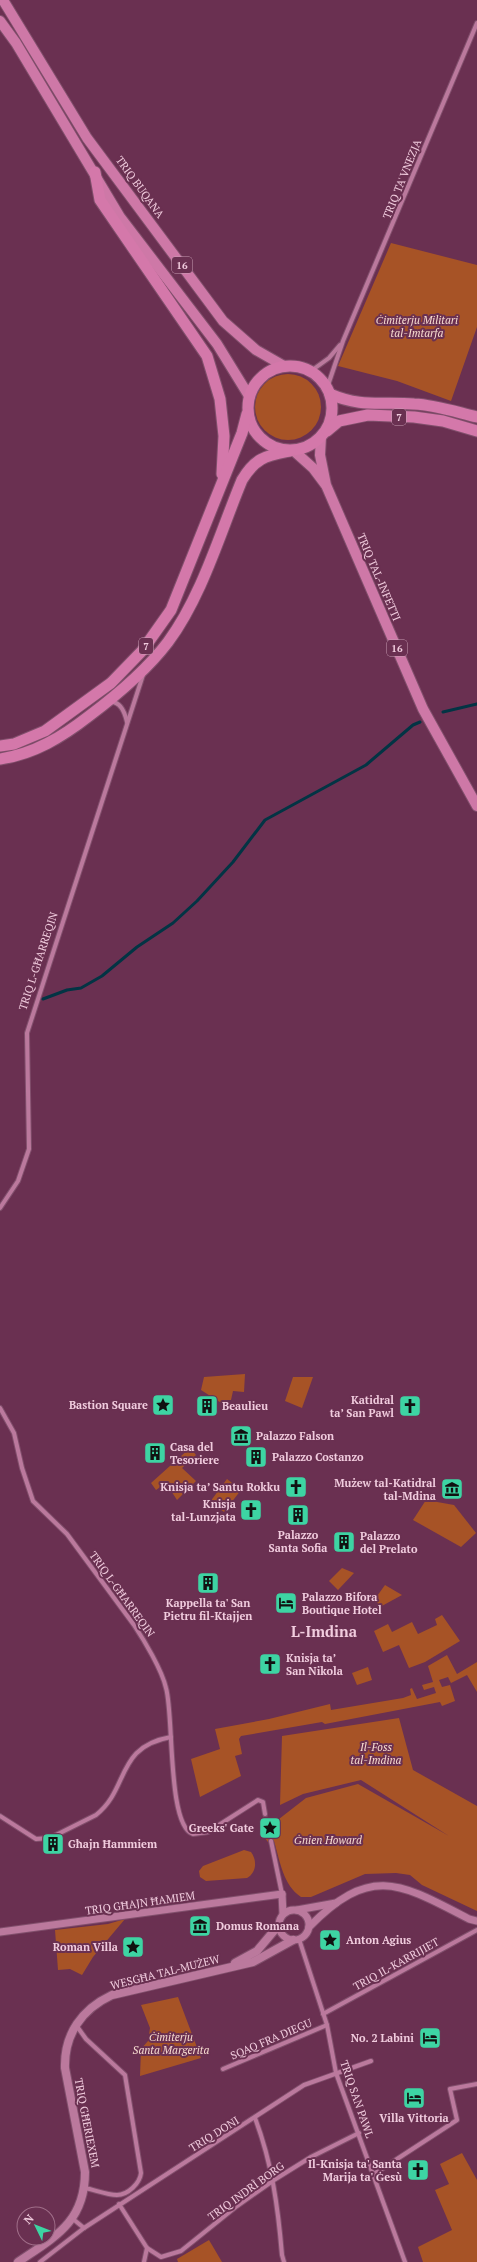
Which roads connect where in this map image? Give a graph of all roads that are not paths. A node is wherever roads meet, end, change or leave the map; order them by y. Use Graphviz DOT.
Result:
graph roads {
  1 [pos="3,0"];
  2 [pos="0,21"];
  3 [pos="477,24"];
  4 [pos="95,172"];
  5 [pos="343,341"];
  6 [pos="284,366"];
  7 [pos="311,371"];
  8 [pos="329,391"];
  9 [pos="249,396"];
  10 [pos="247,414"];
  11 [pos="477,417"];
  12 [pos="477,431"];
  13 [pos="323,435"];
  14 [pos="292,451"];
  15 [pos="221,482"];
  16 [pos="326,485"];
  17 [pos="145,668"];
  18 [pos="106,703"];
  19 [pos="127,722"];
  20 [pos="0,746"];
  21 [pos="0,760"];
  22 [pos="477,806"];
  23 [pos="0,1208"];
  24 [pos="0,1408"];
  25 [pos="171,1737"];
  26 [pos="265,1814"];
  27 [pos="0,1816"];
  28 [pos="271,1841"];
  29 [pos="282,1894"];
  30 [pos="337,1903"];
  31 [pos="294,1909"];
  32 [pos="283,1914"];
  33 [pos="477,1920"];
  34 [pos="278,1926"];
  35 [pos="309,1927"];
  36 [pos="477,1930"];
  37 [pos="0,1932"];
  38 [pos="296,1940"];
  39 [pos="229,1967"];
  40 [pos="86,2011"];
  41 [pos="323,2014"];
  42 [pos="76,2024"];
  43 [pos="327,2025"];
  44 [pos="371,2061"];
  45 [pos="223,2069"];
  46 [pos="336,2073"];
  47 [pos="477,2084"];
  48 [pos="255,2118"];
  49 [pos="359,2133"];
  50 [pos="374,2174"];
  51 [pos="274,2180"];
  52 [pos="85,2188"];
  53 [pos="119,2204"];
  54 [pos="73,2219"];
  55 [pos="84,2228"];
  56 [pos="147,2248"];
  57 [pos="18,2262"];
  58 [pos="40,2262"];
  59 [pos="144,2262"];
  60 [pos="284,2262"];
  61 [pos="405,2262"];
  1 -- 6 [label="main road, TRIQ BUQANA / 16"];
  2 -- 4 [label="main road, 16"];
  3 -- 5 [label="street, TRIQ TA' VNEZJA"];
  4 -- 9 [label="main road, 16"];
  4 -- 15 [label="highway"];
  5 -- 7 [label="street, TRIQ TA' VNEZJA"];
  5 -- 8 [label="street, TRIQ TA' VNEZJA"];
  6 -- 7 [label="highway, 7"];
  6 -- 9 [label="highway, 7"];
  7 -- 8 [label="highway, 7"];
  8 -- 11 [label="highway, 7"];
  8 -- 13 [label="highway"];
  9 -- 10 [label="highway, 7"];
  10 -- 14 [label="highway, 7"];
  10 -- 15 [label="highway, 7"];
  12 -- 13 [label="highway, 7"];
  13 -- 14 [label="highway, 7"];
  13 -- 16 [label="main road, TRIQ TAL-INFETTI / 16"];
  14 -- 16 [label="main road, TRIQ TAL-INFETTI / 16"];
  14 -- 17 [label="highway, 7"];
  15 -- 20 [label="highway, 7"];
  16 -- 22 [label="main road, TRIQ TAL-INFETTI / 16"];
  17 -- 18 [label="highway, 7"];
  17 -- 19 [label="street, TRIQ L-GĦARREQIN"];
  18 -- 19 [label="street"];
  18 -- 21 [label="highway, 7"];
  19 -- 23 [label="street, TRIQ L-GĦARREQIN"];
  24 -- 25 [label="street, TRIQ L-GĦARREQIN"];
  25 -- 26 [label="street, TRIQ L-GĦARREQIN"];
  25 -- 27 [label="street"];
  28 -- 29 [label="street"];
  29 -- 31 [label="street"];
  29 -- 32 [label="street"];
  29 -- 37 [label="street, TRIQ GĦAJN ĦAMIEM"];
  30 -- 31 [label="street"];
  30 -- 33 [label="street"];
  30 -- 35 [label="street"];
  31 -- 32 [label="street"];
  31 -- 35 [label="street"];
  32 -- 34 [label="street"];
  34 -- 38 [label="street"];
  34 -- 39 [label="main road, WESGĦA TAL-MUŻEW"];
  35 -- 38 [label="street"];
  36 -- 41 [label="street, TRIQ IL-KARRIJIET"];
  38 -- 39 [label="main road, WESGĦA TAL-MUŻEW"];
  38 -- 41 [label="street, TRIQ SAN PAWL"];
  39 -- 40 [label="main road, WESGĦA TAL-MUŻEW"];
  40 -- 42 [label="main road, TRIQ GĦERIEXEM"];
  41 -- 43 [label="street, TRIQ SAN PAWL"];
  42 -- 52 [label="main road, TRIQ GĦERIEXEM"];
  42 -- 52 [label="street"];
  43 -- 45 [label="street, SQAQ FRA DIEGU"];
  43 -- 46 [label="street, TRIQ SAN PAWL"];
  44 -- 46 [label="street, TRIQ DONI"];
  46 -- 48 [label="street, TRIQ DONI"];
  46 -- 49 [label="street, TRIQ SAN PAWL"];
  47 -- 50 [label="street"];
  48 -- 51 [label="street"];
  48 -- 53 [label="street, TRIQ DONI"];
  49 -- 50 [label="street, TRIQ SAN PAWL"];
  49 -- 51 [label="street, TRIQ INDRÌ BORG"];
  50 -- 61 [label="street, TRIQ SAN PAWL"];
  51 -- 56 [label="street, TRIQ INDRÌ BORG"];
  51 -- 60 [label="street"];
  52 -- 54 [label="main road, TRIQ GĦERIEXEM"];
  53 -- 55 [label="street, TRIQ DONI"];
  53 -- 56 [label="street"];
  54 -- 55 [label="street"];
  54 -- 57 [label="main road, TRIQ GĦERIEXEM"];
  55 -- 58 [label="street, TRIQ DONI"];
  56 -- 59 [label="street"];
}
